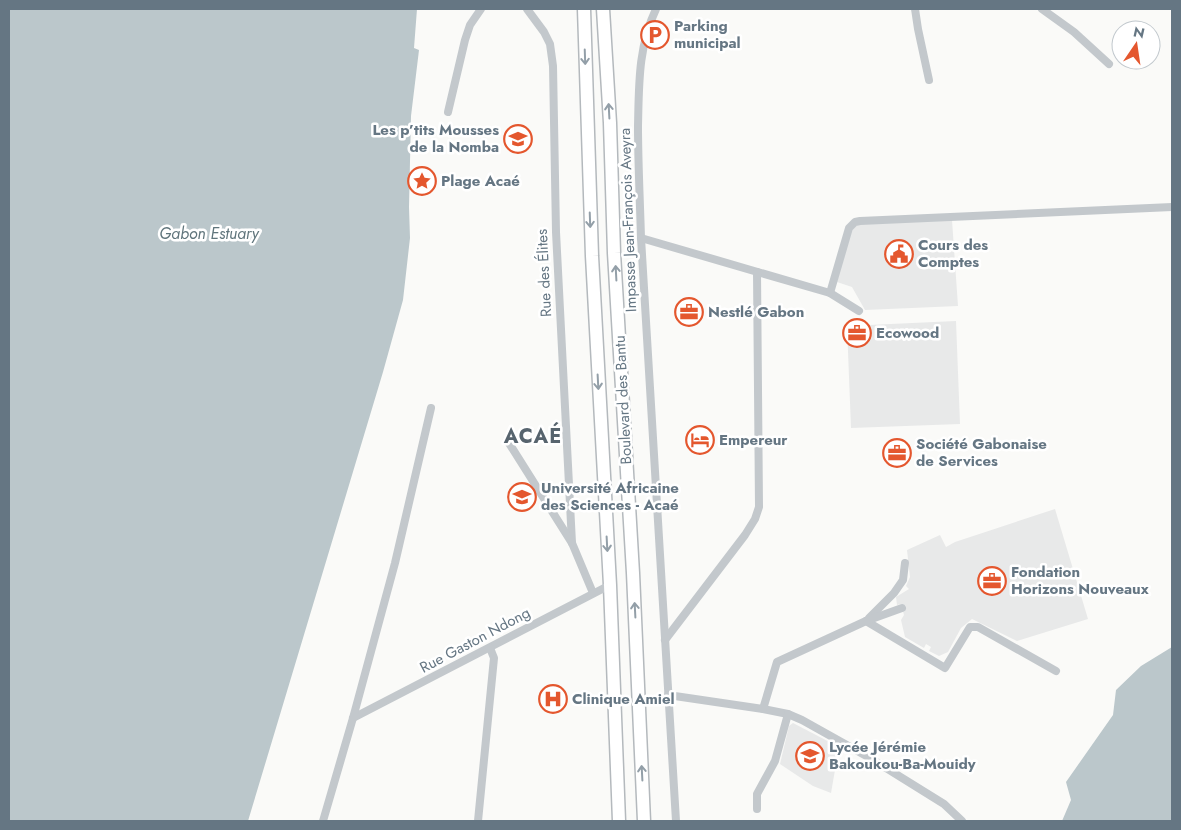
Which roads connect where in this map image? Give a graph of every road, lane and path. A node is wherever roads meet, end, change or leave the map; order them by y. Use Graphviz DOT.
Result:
graph roads {
  1 [pos="481,9"];
  2 [pos="527,9"];
  3 [pos="584,9"];
  4 [pos="603,9"];
  5 [pos="656,9"];
  6 [pos="915,9"];
  7 [pos="1042,9"];
  8 [pos="1109,64"];
  9 [pos="930,80"];
  10 [pos="448,112"];
  11 [pos="1172,207"];
  12 [pos="640,238"];
  13 [pos="757,272"];
  14 [pos="830,292"];
  15 [pos="859,311"];
  16 [pos="431,408"];
  17 [pos="507,440"];
  18 [pos="572,543"];
  19 [pos="905,563"];
  20 [pos="610,585"];
  21 [pos="593,593"];
  22 [pos="902,608"];
  23 [pos="866,621"];
  24 [pos="665,640"];
  25 [pos="490,648"];
  26 [pos="1056,671"];
  27 [pos="668,695"];
  28 [pos="762,709"];
  29 [pos="788,714"];
  30 [pos="353,718"];
  31 [pos="757,809"];
  32 [pos="323,821"];
  33 [pos="478,821"];
  34 [pos="619,821"];
  35 [pos="644,821"];
  36 [pos="676,821"];
  37 [pos="962,821"];
  1 -- 10 [label="street"];
  2 -- 18 [label="street, Rue des Élites"];
  3 -- 20 [label="highway, Boulevard des Bantu, one-way"];
  35 -- 4 [label="highway, Boulevard des Bantu, one-way"];
  5 -- 12 [label="street, Impasse Jean-François Aveyra"];
  6 -- 9 [label="street"];
  7 -- 8 [label="street"];
  11 -- 14 [label="street"];
  12 -- 13 [label="street"];
  12 -- 24 [label="street, Impasse Jean-François Aveyra"];
  13 -- 14 [label="street"];
  13 -- 24 [label="street"];
  14 -- 15 [label="street"];
  16 -- 30 [label="street"];
  17 -- 18 [label="street"];
  18 -- 21 [label="street"];
  19 -- 23 [label="street"];
  20 -- 21 [label="street, Rue Gaston Ndong"];
  20 -- 34 [label="highway, Boulevard des Bantu"];
  21 -- 25 [label="street, Rue Gaston Ndong"];
  22 -- 23 [label="street"];
  23 -- 26 [label="street"];
  23 -- 28 [label="street"];
  24 -- 27 [label="street, Impasse Jean-François Aveyra"];
  25 -- 30 [label="street, Rue Gaston Ndong"];
  25 -- 33 [label="street"];
  27 -- 28 [label="street"];
  27 -- 36 [label="street, Impasse Jean-François Aveyra"];
  28 -- 29 [label="street"];
  29 -- 31 [label="street"];
  29 -- 37 [label="street"];
  30 -- 32 [label="street"];
}
